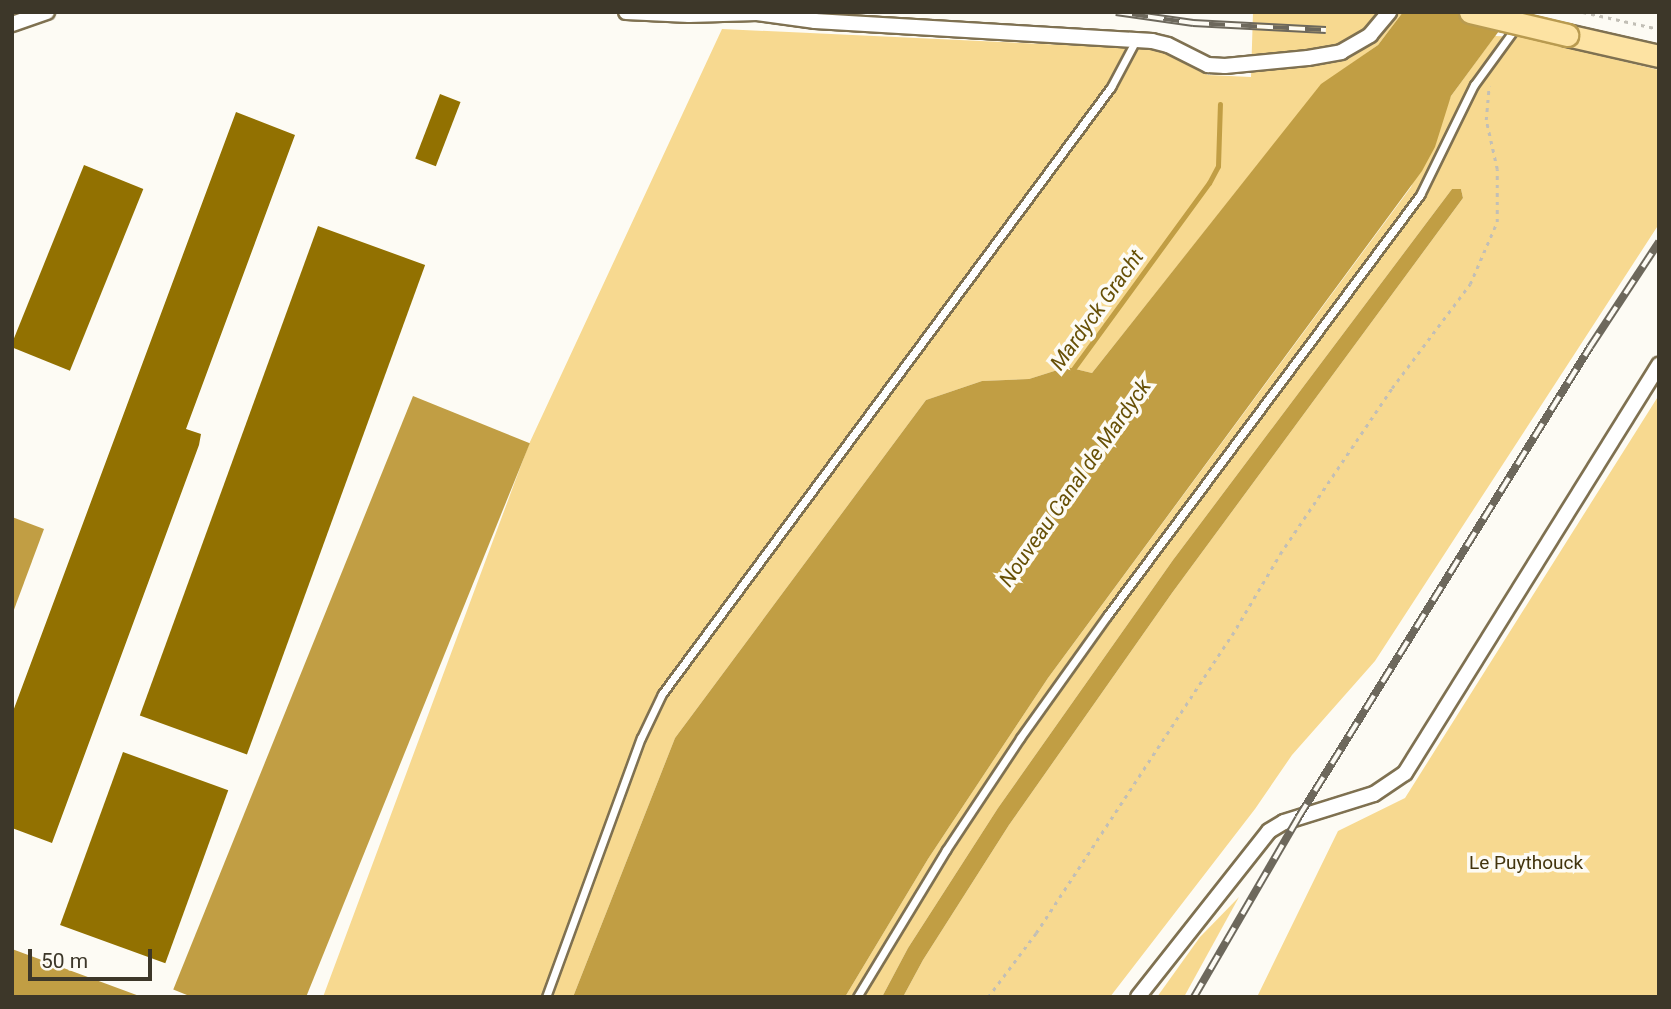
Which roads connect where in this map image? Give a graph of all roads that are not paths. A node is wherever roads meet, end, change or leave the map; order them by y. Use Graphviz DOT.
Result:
graph roads {
  1 [pos="47,12"];
  2 [pos="626,12"];
  3 [pos="1389,12"];
  4 [pos="1470,12"];
  5 [pos="1524,12"];
  6 [pos="1578,22"];
  7 [pos="12,24"];
  8 [pos="1136,40"];
  9 [pos="1659,44"];
  10 [pos="1659,56"];
  11 [pos="1659,365"];
  12 [pos="546,997"];
  13 [pos="857,997"];
  14 [pos="1138,997"];
  1 -- 7 [label="street"];
  2 -- 8 [label="street"];
  3 -- 8 [label="street"];
  4 -- 6 [label="main road, bridge"];
  5 -- 6 [label="main road"];
  5 -- 13 [label="lane"];
  6 -- 9 [label="main road"];
  6 -- 10 [label="main road"];
  8 -- 12 [label="lane"];
  11 -- 14 [label="street"];
}
